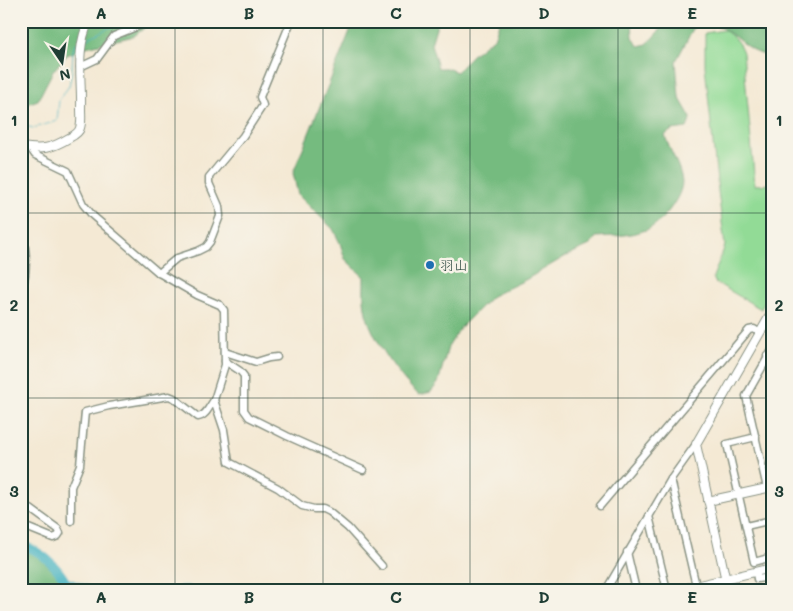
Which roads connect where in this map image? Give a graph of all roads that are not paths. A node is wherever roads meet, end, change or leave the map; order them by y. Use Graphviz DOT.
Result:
graph roads {
  1 [pos="89,21"];
  2 [pos="151,21"];
  3 [pos="291,21"];
  4 [pos="80,67"];
  5 [pos="21,147"];
  6 [pos="30,148"];
  7 [pos="21,234"];
  8 [pos="159,273"];
  9 [pos="21,291"];
  10 [pos="772,312"];
  11 [pos="760,333"];
  12 [pos="772,350"];
  13 [pos="225,352"];
  14 [pos="767,356"];
  15 [pos="277,358"];
  16 [pos="225,361"];
  17 [pos="772,374"];
  18 [pos="214,400"];
  19 [pos="756,437"];
  20 [pos="696,444"];
  21 [pos="363,470"];
  22 [pos="671,479"];
  23 [pos="769,487"];
  24 [pos="738,494"];
  25 [pos="708,501"];
  26 [pos="21,502"];
  27 [pos="600,506"];
  28 [pos="649,516"];
  29 [pos="772,520"];
  30 [pos="71,521"];
  31 [pos="21,525"];
  32 [pos="746,526"];
  33 [pos="627,552"];
  34 [pos="772,558"];
  35 [pos="382,566"];
  36 [pos="772,568"];
  37 [pos="756,572"];
  38 [pos="772,577"];
  39 [pos="726,578"];
  40 [pos="697,588"];
  41 [pos="606,590"];
  42 [pos="636,590"];
  43 [pos="667,590"];
  44 [pos="678,590"];
  45 [pos="728,590"];
  1 -- 4 [label="street"];
  2 -- 4 [label="street"];
  3 -- 8 [label="street"];
  4 -- 6 [label="street"];
  5 -- 6 [label="street"];
  6 -- 8 [label="street"];
  7 -- 9 [label="street"];
  8 -- 13 [label="street"];
  10 -- 11 [label="street"];
  11 -- 20 [label="street"];
  11 -- 27 [label="street"];
  12 -- 14 [label="street"];
  13 -- 15 [label="street"];
  13 -- 16 [label="street"];
  14 -- 17 [label="street"];
  14 -- 19 [label="street"];
  16 -- 18 [label="street"];
  16 -- 21 [label="street"];
  18 -- 30 [label="street"];
  18 -- 35 [label="street"];
  19 -- 23 [label="street"];
  19 -- 24 [label="street"];
  20 -- 22 [label="street"];
  20 -- 25 [label="street"];
  22 -- 28 [label="street"];
  22 -- 40 [label="street"];
  23 -- 24 [label="street"];
  24 -- 25 [label="street"];
  24 -- 32 [label="street"];
  25 -- 39 [label="street"];
  26 -- 31 [label="street"];
  28 -- 33 [label="street"];
  28 -- 43 [label="street"];
  29 -- 32 [label="street"];
  32 -- 34 [label="street"];
  33 -- 41 [label="street"];
  33 -- 42 [label="street"];
  36 -- 37 [label="street"];
  37 -- 38 [label="street"];
  37 -- 39 [label="street"];
  39 -- 40 [label="street"];
  39 -- 45 [label="street"];
  40 -- 44 [label="street"];
}
